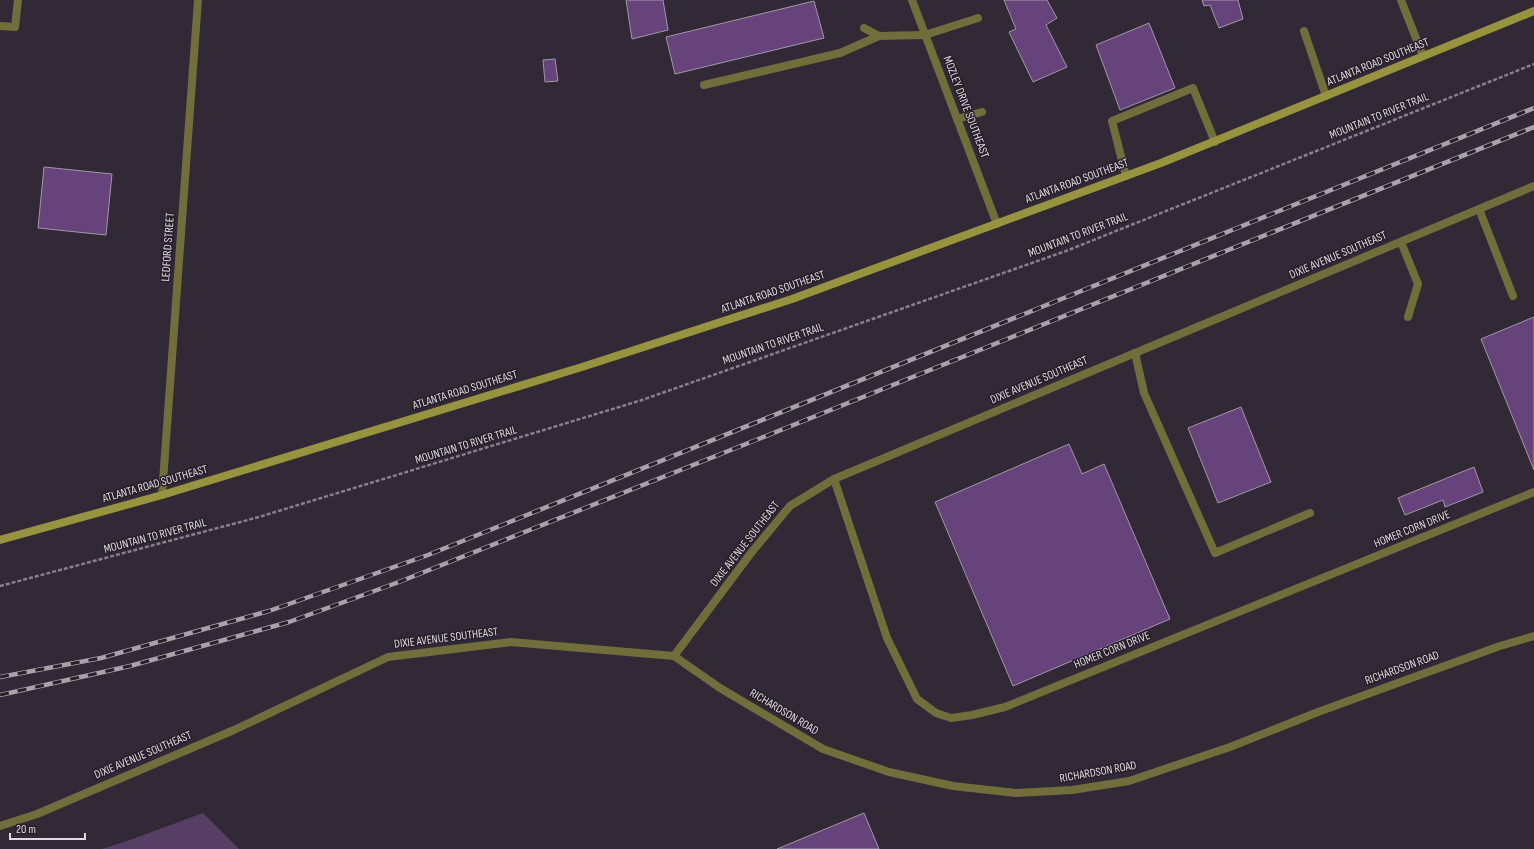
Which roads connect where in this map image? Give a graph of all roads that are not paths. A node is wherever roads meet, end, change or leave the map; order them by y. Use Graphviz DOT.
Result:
graph roads {
  1 [pos="18,0"];
  2 [pos="198,0"];
  3 [pos="912,0"];
  4 [pos="1401,0"];
  5 [pos="1534,10"];
  6 [pos="978,18"];
  7 [pos="0,26"];
  8 [pos="864,28"];
  9 [pos="1304,31"];
  10 [pos="925,35"];
  11 [pos="880,36"];
  12 [pos="1423,56"];
  13 [pos="704,85"];
  14 [pos="1326,96"];
  15 [pos="982,112"];
  16 [pos="957,119"];
  17 [pos="1215,142"];
  18 [pos="1126,176"];
  19 [pos="1534,186"];
  20 [pos="1479,209"];
  21 [pos="997,224"];
  22 [pos="1401,242"];
  23 [pos="1514,296"];
  24 [pos="1408,317"];
  25 [pos="1135,353"];
  26 [pos="834,479"];
  27 [pos="1534,492"];
  28 [pos="162,495"];
  29 [pos="1310,513"];
  30 [pos="0,540"];
  31 [pos="1534,636"];
  32 [pos="674,656"];
  33 [pos="0,826"];
  1 -- 7 [label="street"];
  2 -- 28 [label="street, LEDFORD STREET"];
  3 -- 10 [label="street, MOZLEY DRIVE SOUTHEAST"];
  4 -- 12 [label="street"];
  5 -- 12 [label="main road, ATLANTA ROAD SOUTHEAST"];
  6 -- 10 [label="street"];
  8 -- 11 [label="street"];
  9 -- 14 [label="street"];
  10 -- 11 [label="street"];
  10 -- 16 [label="street, MOZLEY DRIVE SOUTHEAST"];
  11 -- 13 [label="street"];
  12 -- 14 [label="main road, ATLANTA ROAD SOUTHEAST"];
  14 -- 17 [label="main road, ATLANTA ROAD SOUTHEAST"];
  15 -- 16 [label="street"];
  16 -- 21 [label="street, MOZLEY DRIVE SOUTHEAST"];
  17 -- 18 [label="main road, ATLANTA ROAD SOUTHEAST"];
  17 -- 18 [label="street"];
  18 -- 21 [label="main road, ATLANTA ROAD SOUTHEAST"];
  19 -- 20 [label="street, DIXIE AVENUE SOUTHEAST"];
  20 -- 22 [label="street, DIXIE AVENUE SOUTHEAST"];
  20 -- 23 [label="street"];
  21 -- 28 [label="main road, ATLANTA ROAD SOUTHEAST"];
  22 -- 24 [label="street"];
  22 -- 25 [label="street, DIXIE AVENUE SOUTHEAST"];
  25 -- 26 [label="street, DIXIE AVENUE SOUTHEAST"];
  25 -- 29 [label="street"];
  26 -- 27 [label="street, HOMER CORN DRIVE"];
  26 -- 32 [label="street, DIXIE AVENUE SOUTHEAST"];
  28 -- 30 [label="main road, ATLANTA ROAD SOUTHEAST"];
  31 -- 32 [label="street, RICHARDSON ROAD"];
  32 -- 33 [label="street, DIXIE AVENUE SOUTHEAST"];
}
